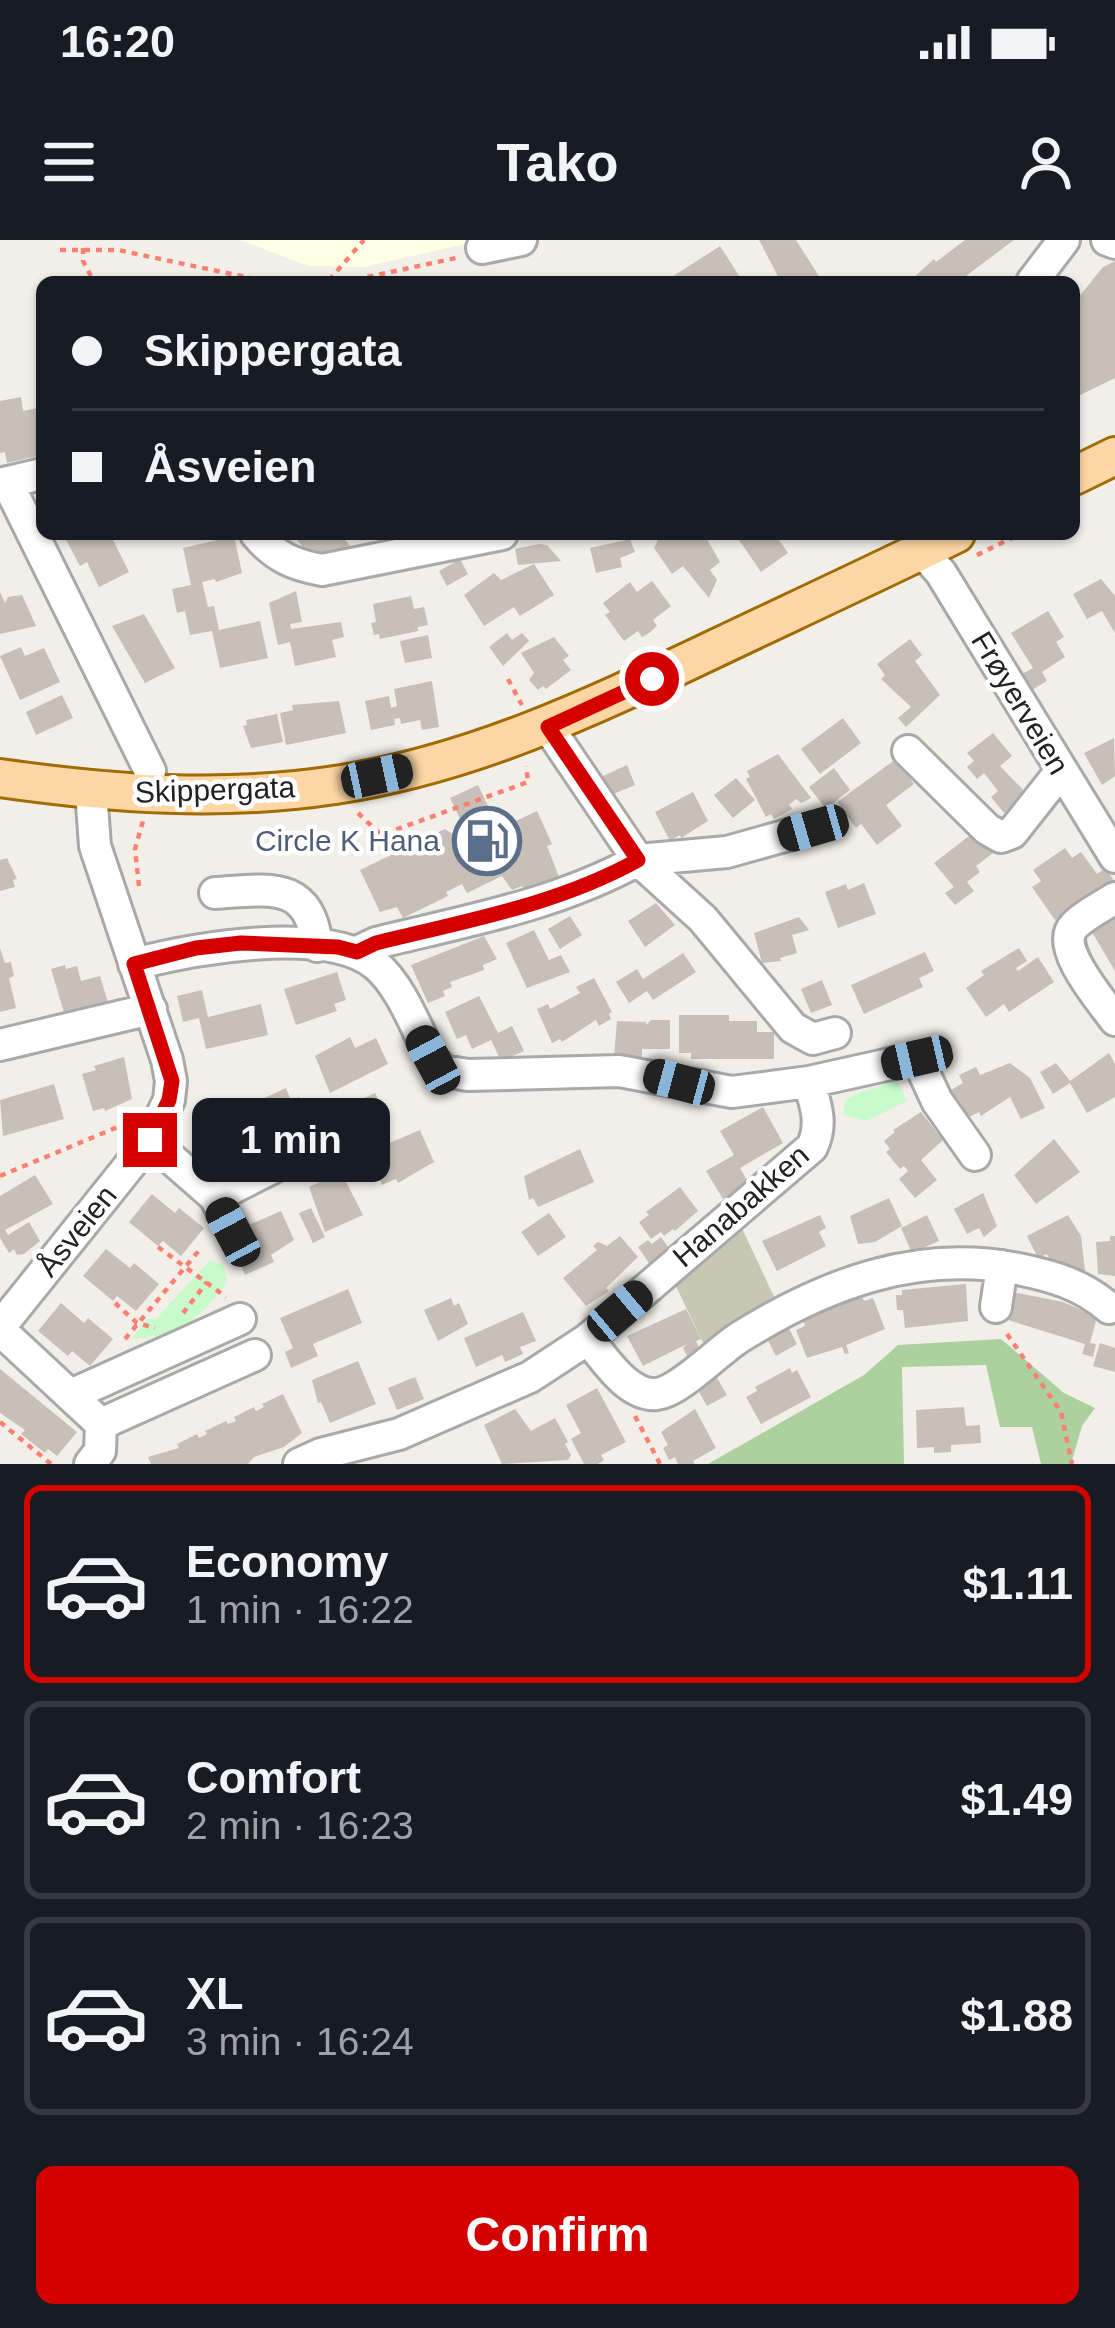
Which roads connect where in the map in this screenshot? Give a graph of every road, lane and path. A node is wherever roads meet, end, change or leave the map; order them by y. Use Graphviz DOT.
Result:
graph roads {
  1 [pos="364,240"];
  2 [pos="521,240"];
  3 [pos="1064,240"];
  4 [pos="83,248"];
  5 [pos="482,248"];
  6 [pos="60,250"];
  7 [pos="215,271"];
  8 [pos="91,276"];
  9 [pos="215,276"];
  10 [pos="240,276"];
  11 [pos="333,276"];
  12 [pos="372,276"];
  13 [pos="1037,276"];
  14 [pos="1115,456"];
  15 [pos="1080,473"];
  16 [pos="36,475"];
  17 [pos="3,483"];
  18 [pos="262,540"];
  19 [pos="439,540"];
  20 [pos="993,540"];
  21 [pos="397,544"];
  22 [pos="962,547"];
  23 [pos="922,550"];
  24 [pos="508,679"];
  25 [pos="531,726"];
  26 [pos="908,751"];
  27 [pos="150,771"];
  28 [pos="1061,771"];
  29 [pos="0,778"];
  30 [pos="336,785"];
  31 [pos="91,791"];
  32 [pos="142,821"];
  33 [pos="813,828"];
  34 [pos="1110,840"];
  35 [pos="638,860"];
  36 [pos="215,893"];
  37 [pos="1115,898"];
  38 [pos="144,900"];
  39 [pos="317,946"];
  40 [pos="357,952"];
  41 [pos="134,964"];
  42 [pos="151,1010"];
  43 [pos="1115,1020"];
  44 [pos="835,1034"];
  45 [pos="0,1046"];
  46 [pos="809,1082"];
  47 [pos="165,1112"];
  48 [pos="150,1140"];
  49 [pos="975,1155"];
  50 [pos="274,1167"];
  51 [pos="0,1176"];
  52 [pos="215,1197"];
  53 [pos="233,1232"];
  54 [pos="158,1247"];
  55 [pos="202,1247"];
  56 [pos="184,1265"];
  57 [pos="1002,1266"];
  58 [pos="207,1282"];
  59 [pos="218,1291"];
  60 [pos="115,1303"];
  61 [pos="996,1307"];
  62 [pos="1109,1308"];
  63 [pos="241,1318"];
  64 [pos="177,1322"];
  65 [pos="137,1323"];
  66 [pos="0,1329"];
  67 [pos="160,1330"];
  68 [pos="588,1339"];
  69 [pos="115,1352"];
  70 [pos="256,1355"];
  71 [pos="71,1395"];
  72 [pos="0,1422"];
  73 [pos="101,1424"];
  74 [pos="638,1426"];
  75 [pos="51,1464"];
  76 [pos="90,1464"];
  77 [pos="299,1464"];
  78 [pos="659,1464"];
  79 [pos="1072,1464"];
  1 -- 11 [label="path"];
  2 -- 5 [label="street"];
  3 -- 13 [label="street"];
  4 -- 6 [label="path"];
  4 -- 7 [label="path"];
  4 -- 8 [label="path"];
  5 -- 12 [label="path"];
  7 -- 9 [label="path"];
  7 -- 10 [label="path"];
  14 -- 15 [label="main road"];
  16 -- 17 [label="street"];
  17 -- 27 [label="street"];
  18 -- 21 [label="street"];
  19 -- 21 [label="street"];
  20 -- 22 [label="path"];
  22 -- 23 [label="main road, Skippergata"];
  23 -- 25 [label="main road, Skippergata"];
  23 -- 28 [label="street, Frøyerveien"];
  24 -- 25 [label="path"];
  25 -- 30 [label="main road, Skippergata"];
  25 -- 30 [label="path"];
  25 -- 35 [label="street"];
  26 -- 28 [label="street"];
  28 -- 34 [label="street, Frøyerveien"];
  29 -- 31 [label="main road, Skippergata"];
  30 -- 31 [label="main road, Skippergata"];
  31 -- 41 [label="street, Åsveien"];
  32 -- 38 [label="path"];
  33 -- 35 [label="street"];
  35 -- 40 [label="street"];
  35 -- 44 [label="street"];
  36 -- 39 [label="street"];
  37 -- 43 [label="street"];
  39 -- 40 [label="street"];
  39 -- 41 [label="street"];
  40 -- 46 [label="street"];
  41 -- 42 [label="street, Åsveien"];
  42 -- 45 [label="street"];
  42 -- 47 [label="street, Åsveien"];
  46 -- 49 [label="street"];
  46 -- 68 [label="street, Hanabakken"];
  47 -- 48 [label="street, Åsveien"];
  47 -- 51 [label="path"];
  48 -- 52 [label="street"];
  48 -- 66 [label="street, Åsveien"];
  50 -- 52 [label="street"];
  52 -- 53 [label="street"];
  54 -- 56 [label="path"];
  55 -- 56 [label="path"];
  56 -- 58 [label="path"];
  56 -- 65 [label="path"];
  57 -- 61 [label="street"];
  57 -- 62 [label="street"];
  57 -- 68 [label="street"];
  58 -- 59 [label="path"];
  58 -- 64 [label="path"];
  60 -- 65 [label="path"];
  61 -- 79 [label="path"];
  63 -- 71 [label="street"];
  65 -- 67 [label="path"];
  65 -- 69 [label="path"];
  66 -- 71 [label="street"];
  68 -- 77 [label="street, Hanabakken"];
  70 -- 73 [label="street"];
  71 -- 73 [label="street"];
  72 -- 75 [label="path"];
  73 -- 76 [label="street"];
  74 -- 78 [label="path"];
}
